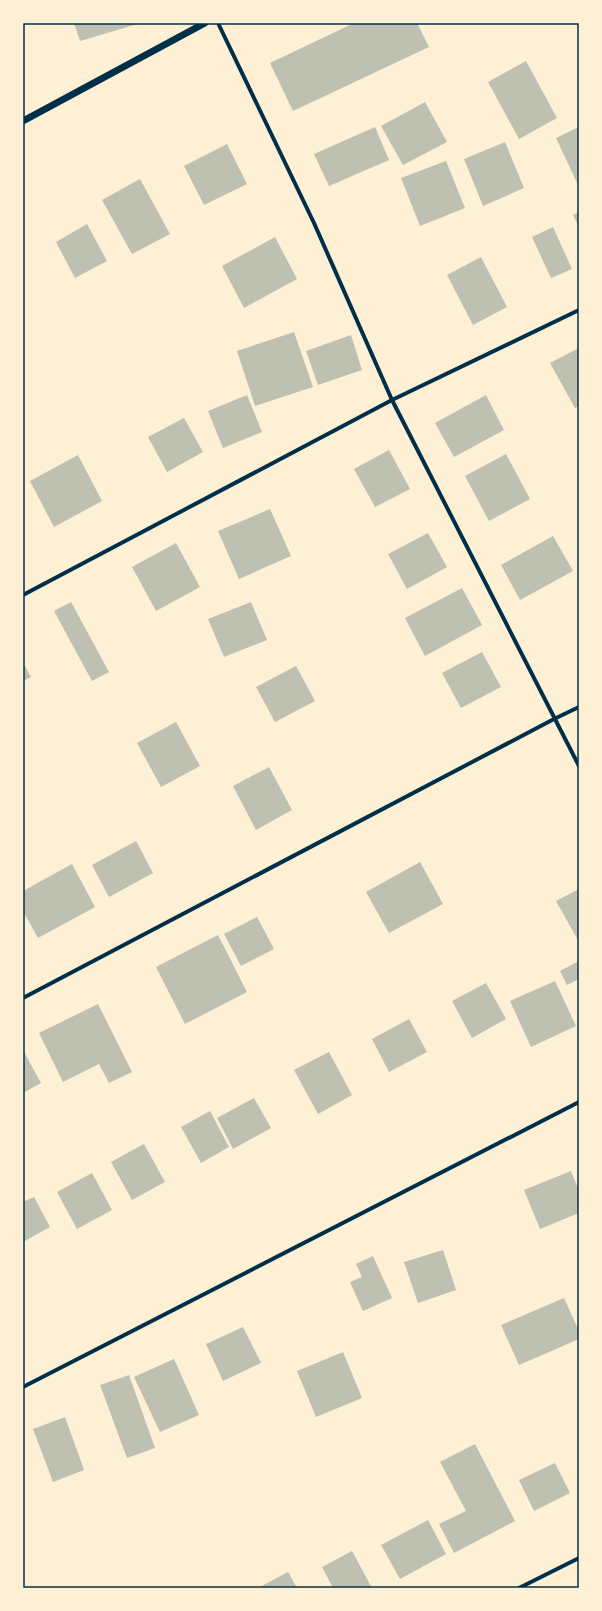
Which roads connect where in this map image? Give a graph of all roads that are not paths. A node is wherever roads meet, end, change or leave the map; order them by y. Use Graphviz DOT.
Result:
graph roads {
  1 [pos="205,23"];
  2 [pos="218,23"];
  3 [pos="23,121"];
  4 [pos="579,310"];
  5 [pos="392,400"];
  6 [pos="23,595"];
  7 [pos="579,707"];
  8 [pos="554,718"];
  9 [pos="579,766"];
  10 [pos="23,998"];
  11 [pos="579,1102"];
  12 [pos="23,1387"];
  13 [pos="579,1558"];
  14 [pos="519,1588"];
  1 -- 3 [label="street"];
  2 -- 5 [label="street"];
  4 -- 5 [label="street"];
  5 -- 6 [label="street"];
  5 -- 8 [label="street"];
  7 -- 8 [label="street"];
  8 -- 9 [label="street"];
  8 -- 10 [label="street"];
  11 -- 12 [label="street"];
  13 -- 14 [label="street"];
}
